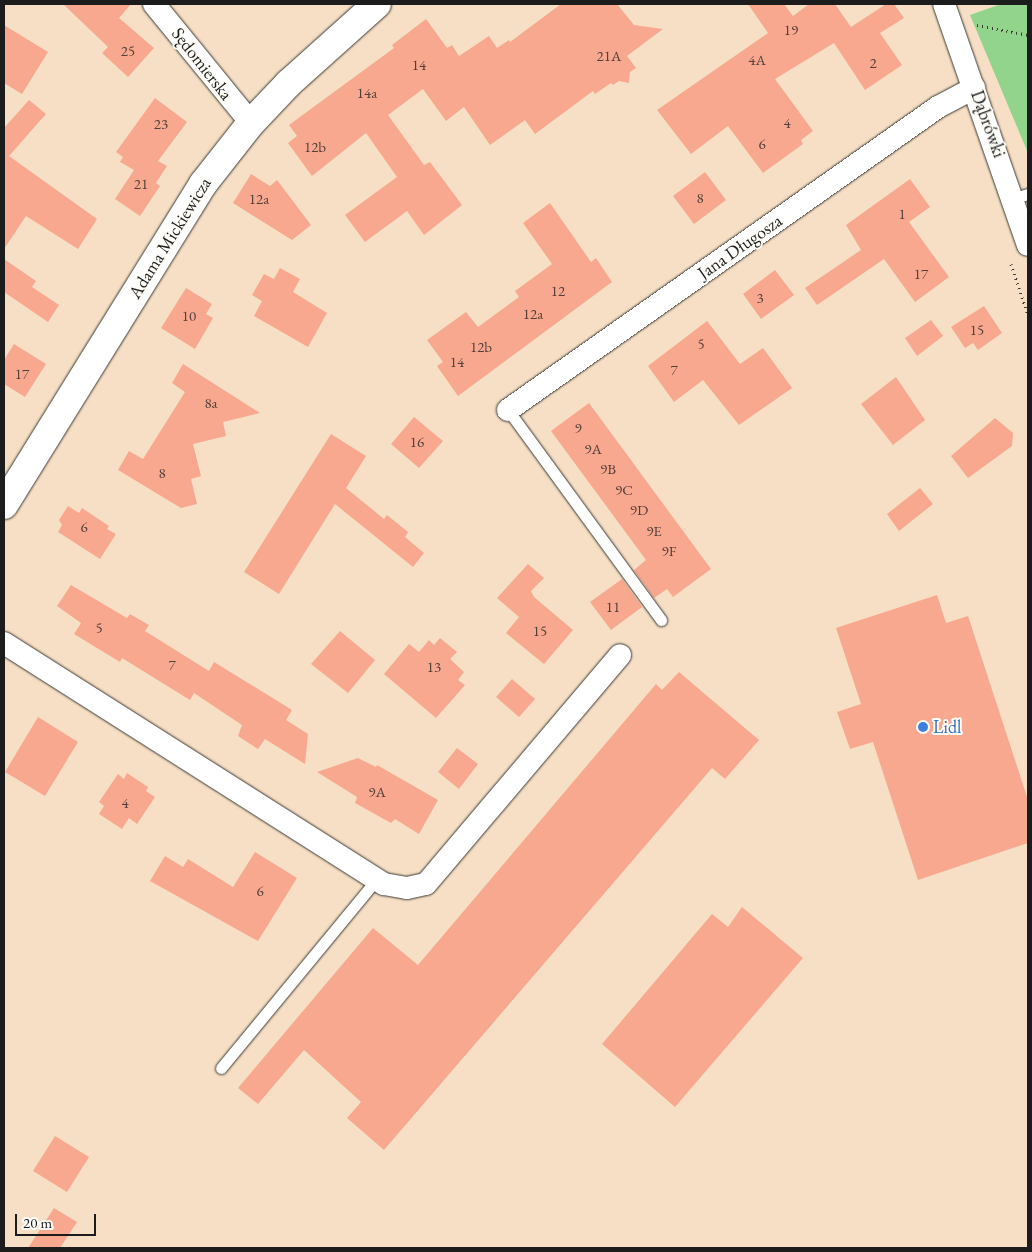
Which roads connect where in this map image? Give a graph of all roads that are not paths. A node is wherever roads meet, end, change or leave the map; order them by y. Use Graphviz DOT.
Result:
graph roads {
  1 [pos="154,4"];
  2 [pos="377,4"];
  3 [pos="944,4"];
  4 [pos="974,88"];
  5 [pos="251,123"];
  6 [pos="1021,196"];
  7 [pos="1028,245"];
  8 [pos="508,410"];
  9 [pos="4,505"];
  10 [pos="661,620"];
  11 [pos="4,643"];
  12 [pos="620,655"];
  13 [pos="376,880"];
  14 [pos="221,1068"];
  1 -- 5 [label="street, Sędomierska"];
  2 -- 5 [label="street, Adama Mickiewicza"];
  3 -- 4 [label="street, Dąbrówki"];
  4 -- 6 [label="street, Dąbrówki"];
  4 -- 8 [label="street, Jana Długosza"];
  5 -- 9 [label="street, Adama Mickiewicza"];
  6 -- 7 [label="street, Dąbrówki"];
  8 -- 10 [label="lane"];
  11 -- 13 [label="street"];
  12 -- 13 [label="street"];
  13 -- 14 [label="lane"];
}
